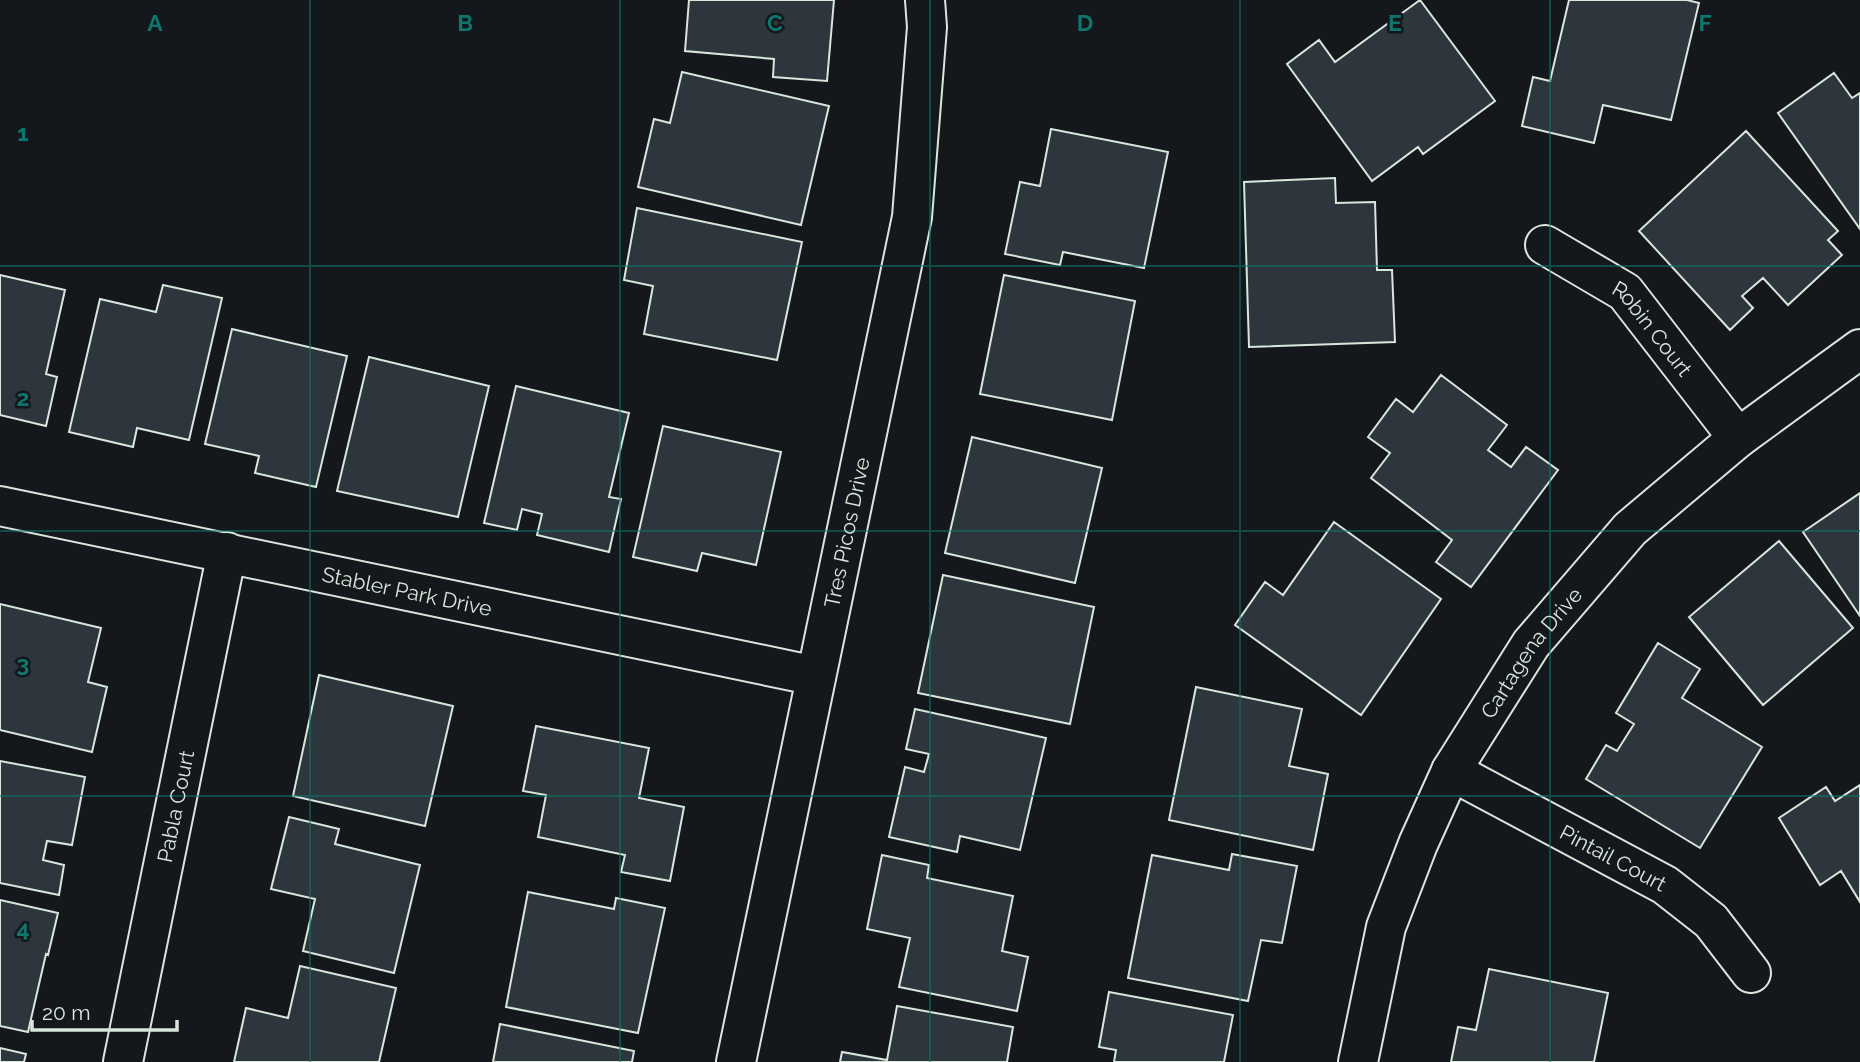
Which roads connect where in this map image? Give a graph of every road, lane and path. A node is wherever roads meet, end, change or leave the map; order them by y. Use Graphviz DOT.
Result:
graph roads {
  1 [pos="925,0"];
  2 [pos="1545,245"];
  3 [pos="1860,349"];
  4 [pos="1738,438"];
  5 [pos="0,506"];
  6 [pos="227,552"];
  7 [pos="816,676"];
  8 [pos="1451,771"];
  9 [pos="1751,974"];
  10 [pos="123,1062"];
  11 [pos="736,1062"];
  12 [pos="1357,1062"];
  1 -- 7 [label="street, Tres Picos Drive"];
  2 -- 4 [label="street, Robin Court"];
  3 -- 4 [label="street, Cartagena Drive"];
  4 -- 8 [label="street, Cartagena Drive"];
  5 -- 6 [label="street, Stabler Park Drive"];
  6 -- 7 [label="street, Stabler Park Drive"];
  6 -- 10 [label="street, Pabla Court"];
  7 -- 11 [label="street, Tres Picos Drive"];
  8 -- 9 [label="street, Pintail Court"];
  8 -- 12 [label="street, Cartagena Drive"];
}
